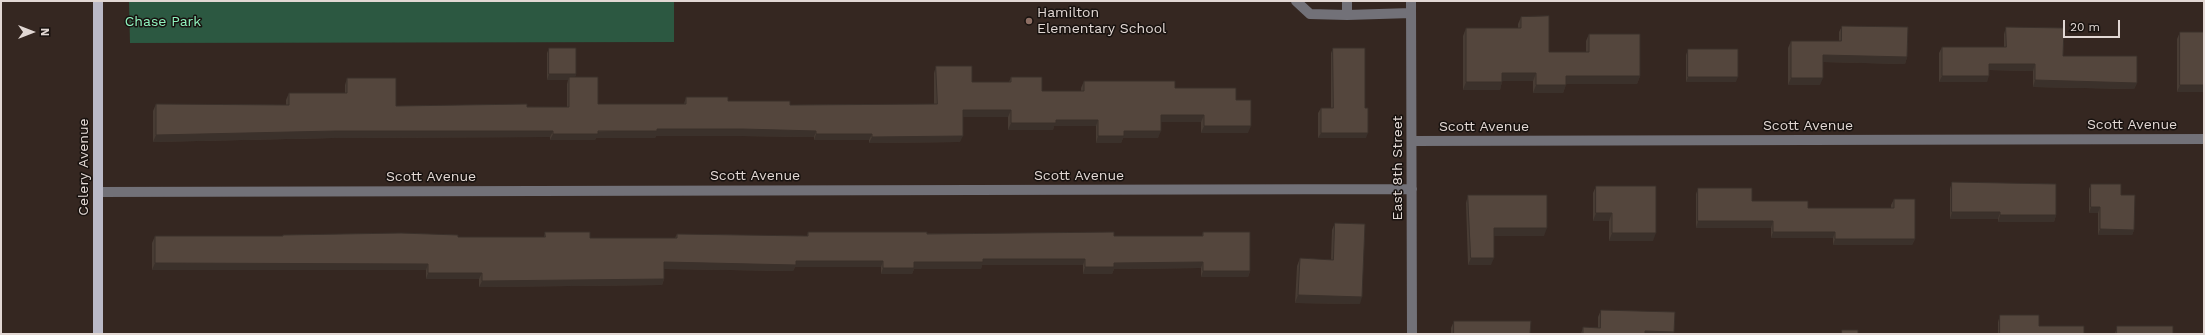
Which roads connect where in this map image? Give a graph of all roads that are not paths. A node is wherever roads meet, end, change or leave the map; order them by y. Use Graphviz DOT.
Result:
graph roads {
  1 [pos="98,1"];
  2 [pos="1296,1"];
  3 [pos="1347,1"];
  4 [pos="1411,1"];
  5 [pos="1411,13"];
  6 [pos="1347,15"];
  7 [pos="2204,139"];
  8 [pos="1412,141"];
  9 [pos="1412,189"];
  10 [pos="98,192"];
  11 [pos="98,334"];
  12 [pos="1412,334"];
  1 -- 10 [label="main road, Celery Avenue"];
  2 -- 6 [label="street"];
  3 -- 6 [label="street"];
  4 -- 5 [label="street, East 8th Street"];
  5 -- 6 [label="street"];
  5 -- 8 [label="street, East 8th Street"];
  7 -- 8 [label="street, Scott Avenue"];
  8 -- 9 [label="street, East 8th Street"];
  9 -- 10 [label="street, Scott Avenue"];
  9 -- 12 [label="street, East 8th Street"];
  10 -- 11 [label="main road, Celery Avenue"];
}
